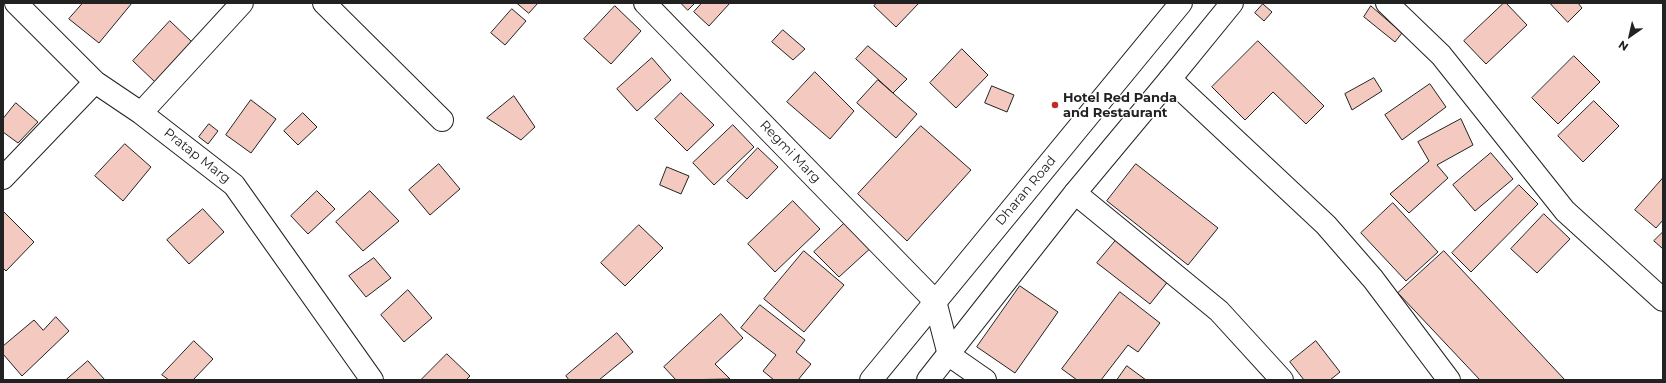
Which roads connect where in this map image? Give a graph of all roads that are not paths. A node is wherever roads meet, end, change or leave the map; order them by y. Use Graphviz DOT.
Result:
graph roads {
  1 [pos="16,3"];
  2 [pos="242,3"];
  3 [pos="324,3"];
  4 [pos="645,3"];
  5 [pos="1181,3"];
  6 [pos="1232,3"];
  7 [pos="1387,3"];
  8 [pos="1170,79"];
  9 [pos="95,82"];
  10 [pos="141,113"];
  11 [pos="442,120"];
  12 [pos="3,178"];
  13 [pos="1074,193"];
  14 [pos="1663,300"];
  15 [pos="935,301"];
  16 [pos="949,355"];
  17 [pos="372,380"];
  18 [pos="871,380"];
  19 [pos="928,380"];
  20 [pos="985,380"];
  21 [pos="1282,380"];
  22 [pos="1448,380"];
  1 -- 9 [label="street, Pratap Marg"];
  2 -- 10 [label="street"];
  3 -- 11 [label="street"];
  4 -- 15 [label="street, Regmi Marg"];
  5 -- 15 [label="street, Dharan Road"];
  6 -- 8 [label="street"];
  7 -- 14 [label="street"];
  8 -- 13 [label="street"];
  8 -- 22 [label="street"];
  9 -- 10 [label="street, Pratap Marg"];
  9 -- 12 [label="street"];
  10 -- 17 [label="street, Pratap Marg"];
  13 -- 16 [label="street"];
  13 -- 21 [label="street"];
  15 -- 16 [label="street"];
  15 -- 18 [label="street, Dharan Road"];
  16 -- 19 [label="street"];
  16 -- 20 [label="street"];
}
